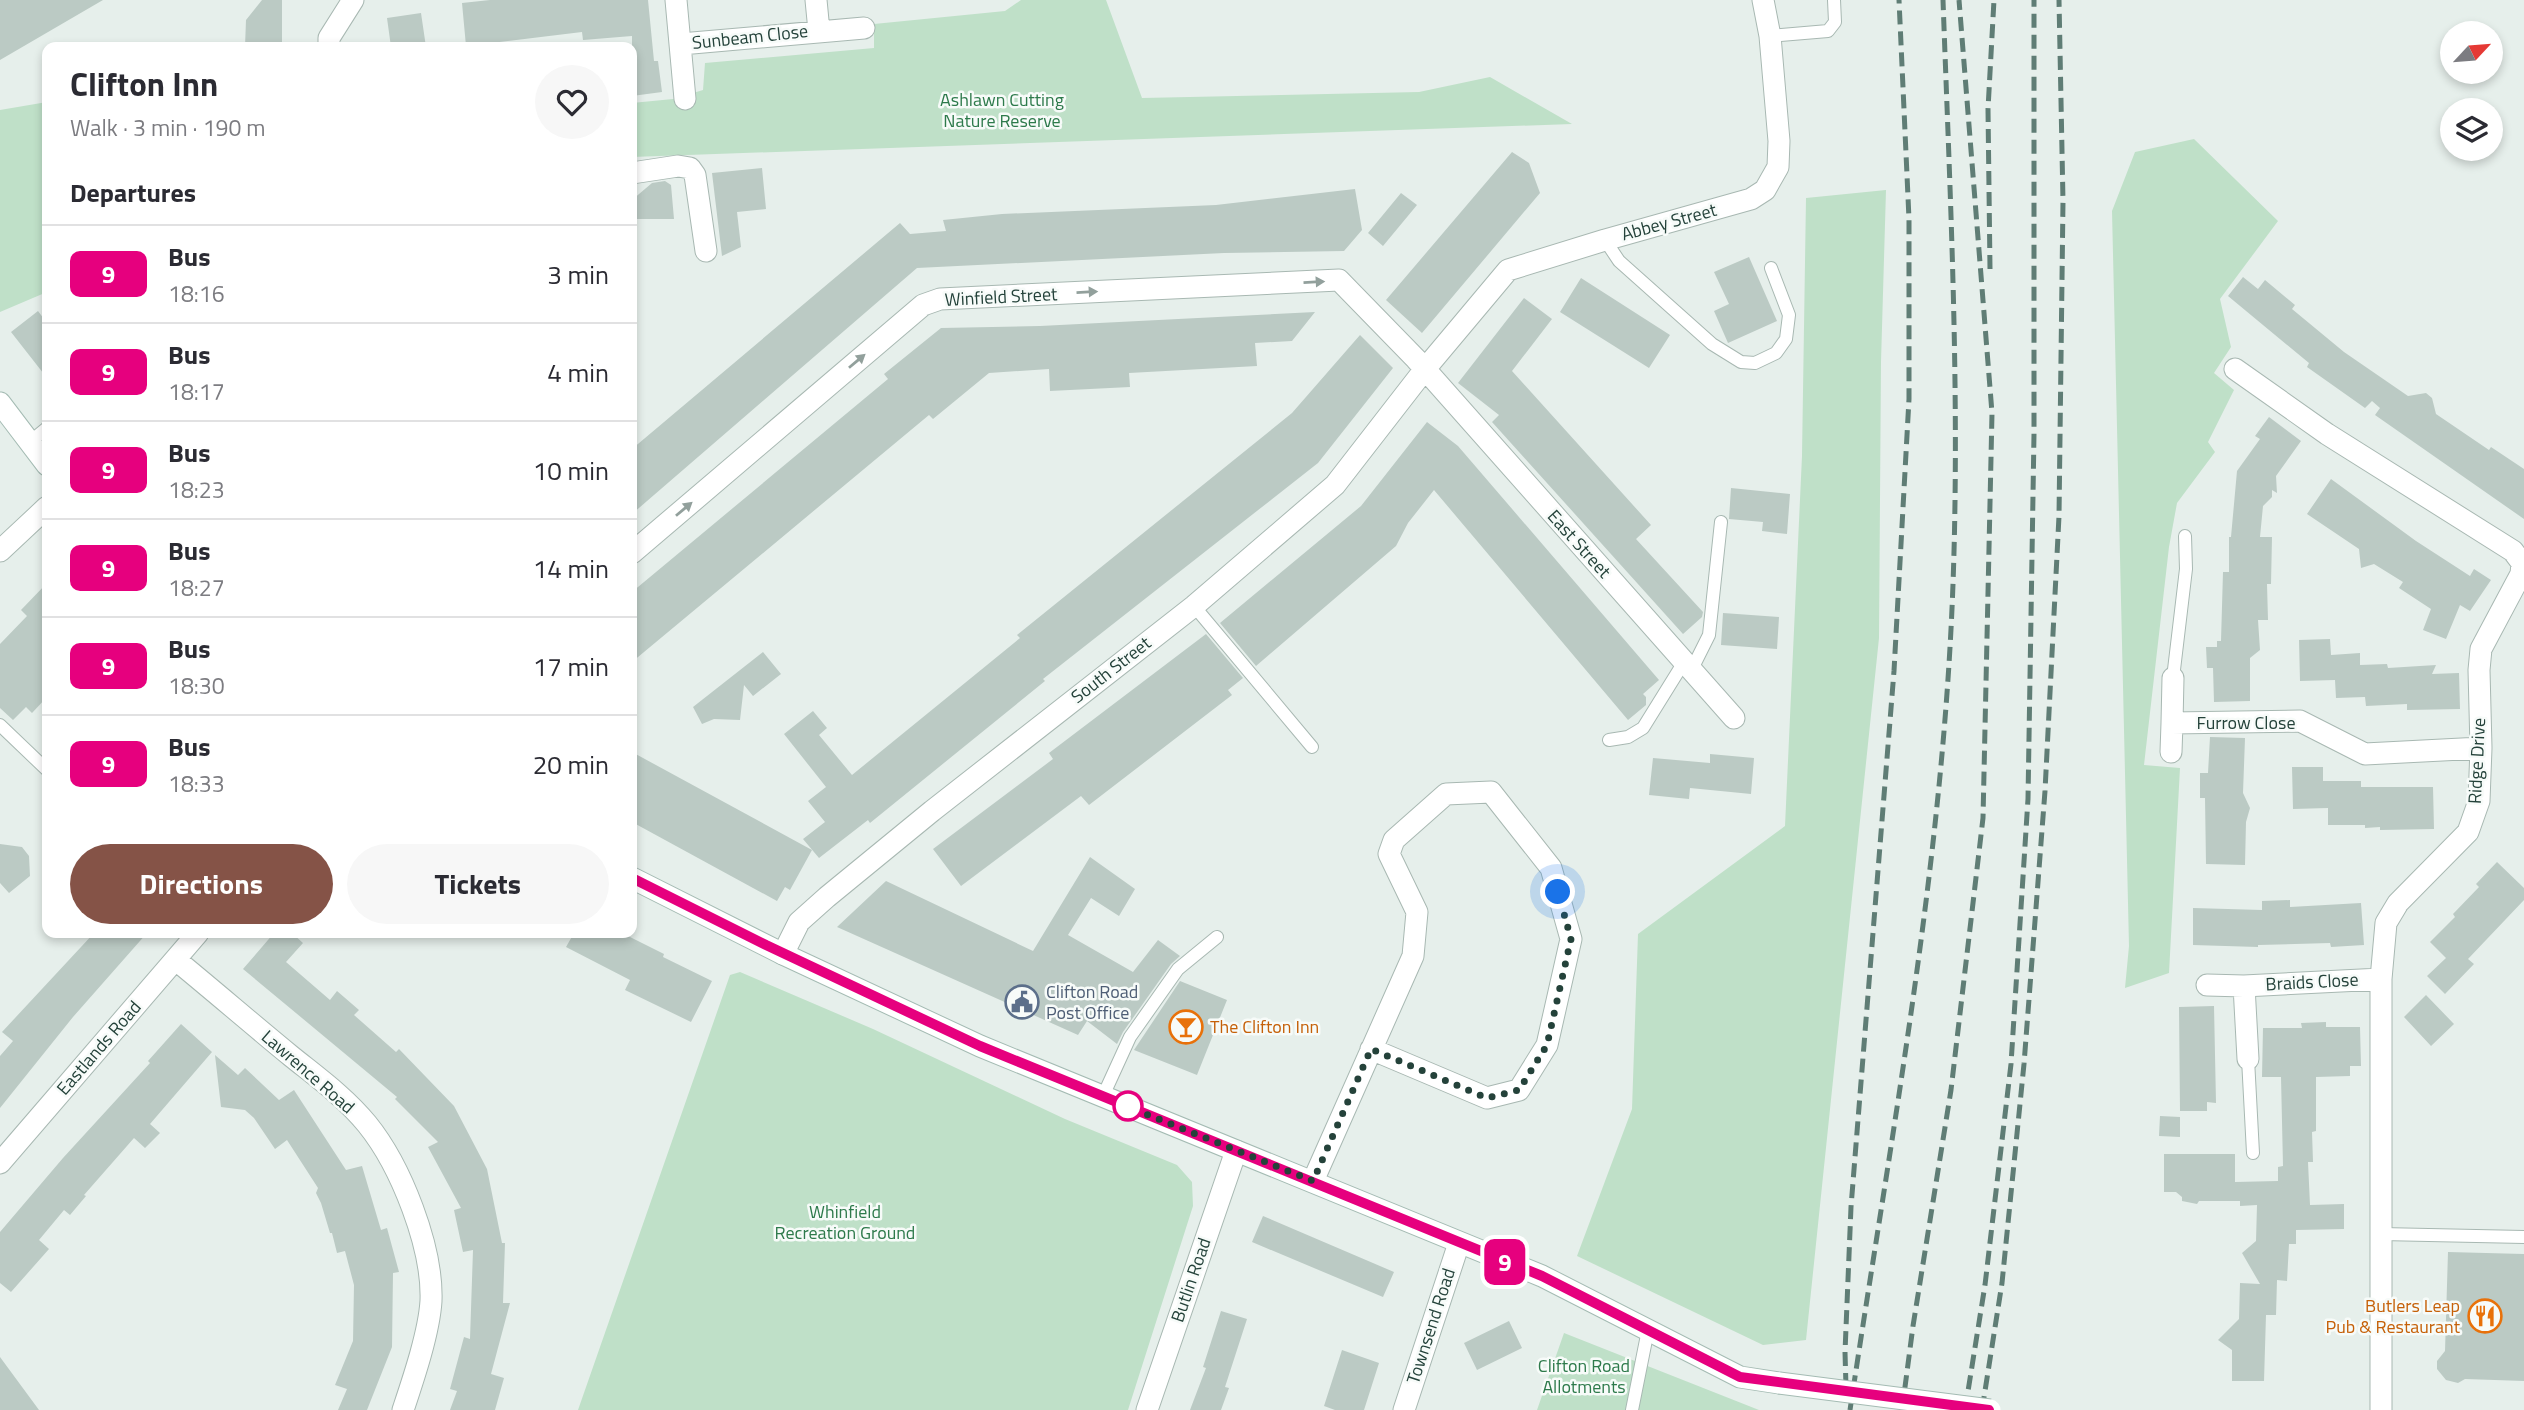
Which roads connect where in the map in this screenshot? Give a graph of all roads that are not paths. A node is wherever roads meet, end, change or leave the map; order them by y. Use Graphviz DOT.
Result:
graph roads {
  1 [pos="353,0"];
  2 [pos="676,0"];
  3 [pos="816,0"];
  4 [pos="1763,0"];
  5 [pos="1834,0"];
  6 [pos="864,28"];
  7 [pos="819,31"];
  8 [pos="1769,36"];
  9 [pos="328,42"];
  10 [pos="681,44"];
  11 [pos="685,99"];
  12 [pos="637,172"];
  13 [pos="1605,240"];
  14 [pos="706,251"];
  15 [pos="1771,268"];
  16 [pos="1424,369"];
  17 [pos="2235,369"];
  18 [pos="0,403"];
  19 [pos="42,432"];
  20 [pos="30,442"];
  21 [pos="42,458"];
  22 [pos="42,512"];
  23 [pos="1721,522"];
  24 [pos="2185,536"];
  25 [pos="637,549"];
  26 [pos="0,551"];
  27 [pos="1194,606"];
  28 [pos="1688,666"];
  29 [pos="2173,678"];
  30 [pos="1734,718"];
  31 [pos="2172,723"];
  32 [pos="0,725"];
  33 [pos="1609,740"];
  34 [pos="1312,747"];
  35 [pos="2481,748"];
  36 [pos="2171,752"];
  37 [pos="42,765"];
  38 [pos="637,881"];
  39 [pos="1217,937"];
  40 [pos="194,938"];
  41 [pos="783,954"];
  42 [pos="176,960"];
  43 [pos="2381,979"];
  44 [pos="2207,985"];
  45 [pos="2244,986"];
  46 [pos="1371,1049"];
  47 [pos="2248,1059"];
  48 [pos="1104,1096"];
  49 [pos="1236,1151"];
  50 [pos="2253,1153"];
  51 [pos="0,1163"];
  52 [pos="1313,1181"];
  53 [pos="2381,1234"];
  54 [pos="2524,1237"];
  55 [pos="1459,1243"];
  56 [pos="1648,1330"];
  57 [pos="403,1410"];
  58 [pos="1147,1410"];
  59 [pos="1404,1410"];
  60 [pos="1632,1410"];
  61 [pos="1990,1410"];
  62 [pos="2381,1410"];
  1 -- 9 [label="street"];
  2 -- 10 [label="street"];
  3 -- 7 [label="street, Sunbeam Close"];
  4 -- 8 [label="street, Abbey Street"];
  5 -- 8 [label="lane"];
  6 -- 7 [label="street, Sunbeam Close"];
  7 -- 10 [label="street, Sunbeam Close"];
  8 -- 13 [label="street, Abbey Street"];
  10 -- 11 [label="street"];
  12 -- 14 [label="street"];
  13 -- 15 [label="lane"];
  13 -- 16 [label="street, Abbey Street"];
  25 -- 16 [label="street, Winfield Street, one-way"];
  16 -- 27 [label="street, South Street"];
  16 -- 28 [label="street, East Street"];
  17 -- 35 [label="street, Ridge Drive"];
  18 -- 20 [label="street"];
  19 -- 20 [label="lane"];
  20 -- 21 [label="street"];
  22 -- 26 [label="street"];
  23 -- 28 [label="lane"];
  24 -- 29 [label="lane"];
  27 -- 34 [label="lane"];
  27 -- 41 [label="street, South Street"];
  28 -- 30 [label="street, East Street"];
  28 -- 33 [label="lane"];
  29 -- 31 [label="street, Furrow Close"];
  31 -- 35 [label="street, Furrow Close"];
  31 -- 36 [label="street, Furrow Close"];
  32 -- 37 [label="lane"];
  35 -- 43 [label="street, Ridge Drive"];
  38 -- 41 [label="street"];
  39 -- 48 [label="lane"];
  40 -- 42 [label="street, Eastlands Road"];
  41 -- 48 [label="street"];
  42 -- 51 [label="street, Eastlands Road"];
  42 -- 57 [label="street, Lawrence Road"];
  43 -- 45 [label="street, Braids Close"];
  43 -- 53 [label="street, Ridge Drive"];
  44 -- 45 [label="street, Braids Close"];
  45 -- 47 [label="street, Braids Close"];
  46 -- 46 [label="street"];
  46 -- 52 [label="street"];
  47 -- 50 [label="lane"];
  48 -- 49 [label="street"];
  49 -- 52 [label="street"];
  49 -- 58 [label="street, Butlin Road"];
  52 -- 55 [label="street"];
  53 -- 54 [label="lane"];
  53 -- 62 [label="street, Ridge Drive"];
  55 -- 56 [label="street"];
  55 -- 59 [label="street, Townsend Road"];
  56 -- 60 [label="lane"];
  56 -- 61 [label="street, bridge"];
}
